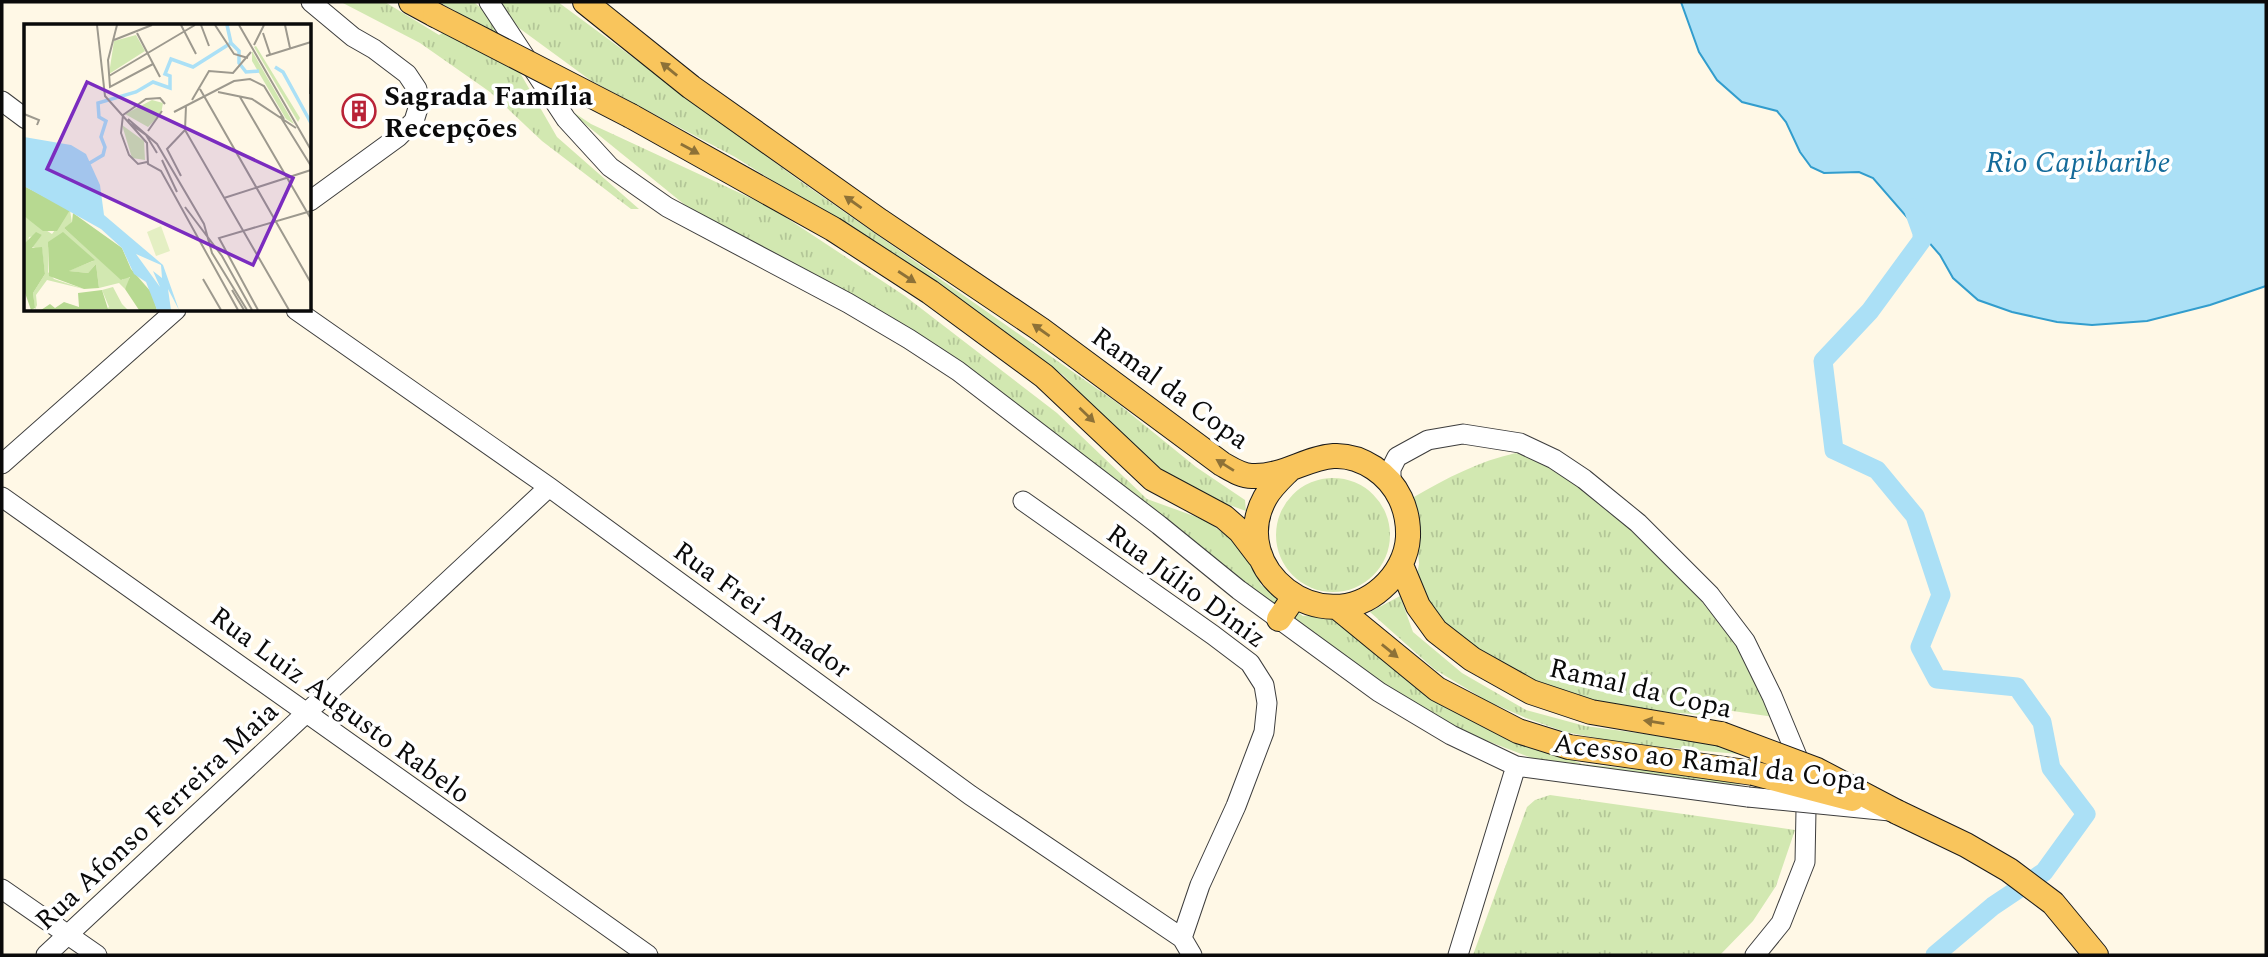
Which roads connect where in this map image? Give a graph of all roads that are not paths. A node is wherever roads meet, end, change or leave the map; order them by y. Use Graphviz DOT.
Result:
graph roads {
  1 [pos="311,2"];
  2 [pos="411,2"];
  3 [pos="489,2"];
  4 [pos="585,2"];
  5 [pos="2,101"];
  6 [pos="24,118"];
  7 [pos="312,200"];
  8 [pos="174,312"];
  9 [pos="299,312"];
  10 [pos="2,464"];
  11 [pos="1289,470"];
  12 [pos="1391,483"];
  13 [pos="549,487"];
  14 [pos="2,497"];
  15 [pos="1023,501"];
  16 [pos="1264,564"];
  17 [pos="1401,565"];
  18 [pos="1294,597"];
  19 [pos="1337,607"];
  20 [pos="1279,619"];
  21 [pos="307,713"];
  22 [pos="1516,766"];
  23 [pos="1897,811"];
  24 [pos="2,888"];
  25 [pos="69,935"];
  26 [pos="1187,947"];
  27 [pos="46,955"];
  28 [pos="97,955"];
  29 [pos="648,955"];
  30 [pos="1458,955"];
  31 [pos="1755,955"];
  32 [pos="2096,955"];
  1 -- 7 [label="street"];
  2 -- 16 [label="main road, one-way, bridge"];
  3 -- 20 [label="street"];
  11 -- 4 [label="main road, Ramal da Copa, one-way"];
  5 -- 6 [label="street"];
  8 -- 10 [label="street"];
  9 -- 13 [label="street, Rua Frei Amador"];
  11 -- 12 [label="main road, Ramal da Copa"];
  11 -- 16 [label="main road"];
  12 -- 17 [label="main road, Ramal da Copa"];
  12 -- 31 [label="street"];
  13 -- 21 [label="street, Rua Afonso Ferreira Maia"];
  13 -- 26 [label="street, Rua Frei Amador"];
  14 -- 21 [label="street, Rua Luiz Augusto Rabelo"];
  15 -- 26 [label="street, Rua Júlio Diniz"];
  16 -- 18 [label="main road"];
  17 -- 19 [label="main road"];
  23 -- 17 [label="main road, Ramal da Copa, one-way, bridge"];
  18 -- 19 [label="main road"];
  18 -- 20 [label="main road"];
  19 -- 23 [label="main road, one-way, bridge"];
  20 -- 22 [label="street"];
  21 -- 25 [label="street, Rua Afonso Ferreira Maia"];
  21 -- 29 [label="street, Rua Luiz Augusto Rabelo"];
  22 -- 23 [label="street, Acesso ao Ramal da Copa, bridge"];
  22 -- 30 [label="street"];
  23 -- 32 [label="main road"];
  24 -- 25 [label="street"];
  25 -- 27 [label="street, Rua Afonso Ferreira Maia"];
  25 -- 28 [label="street"];
}
